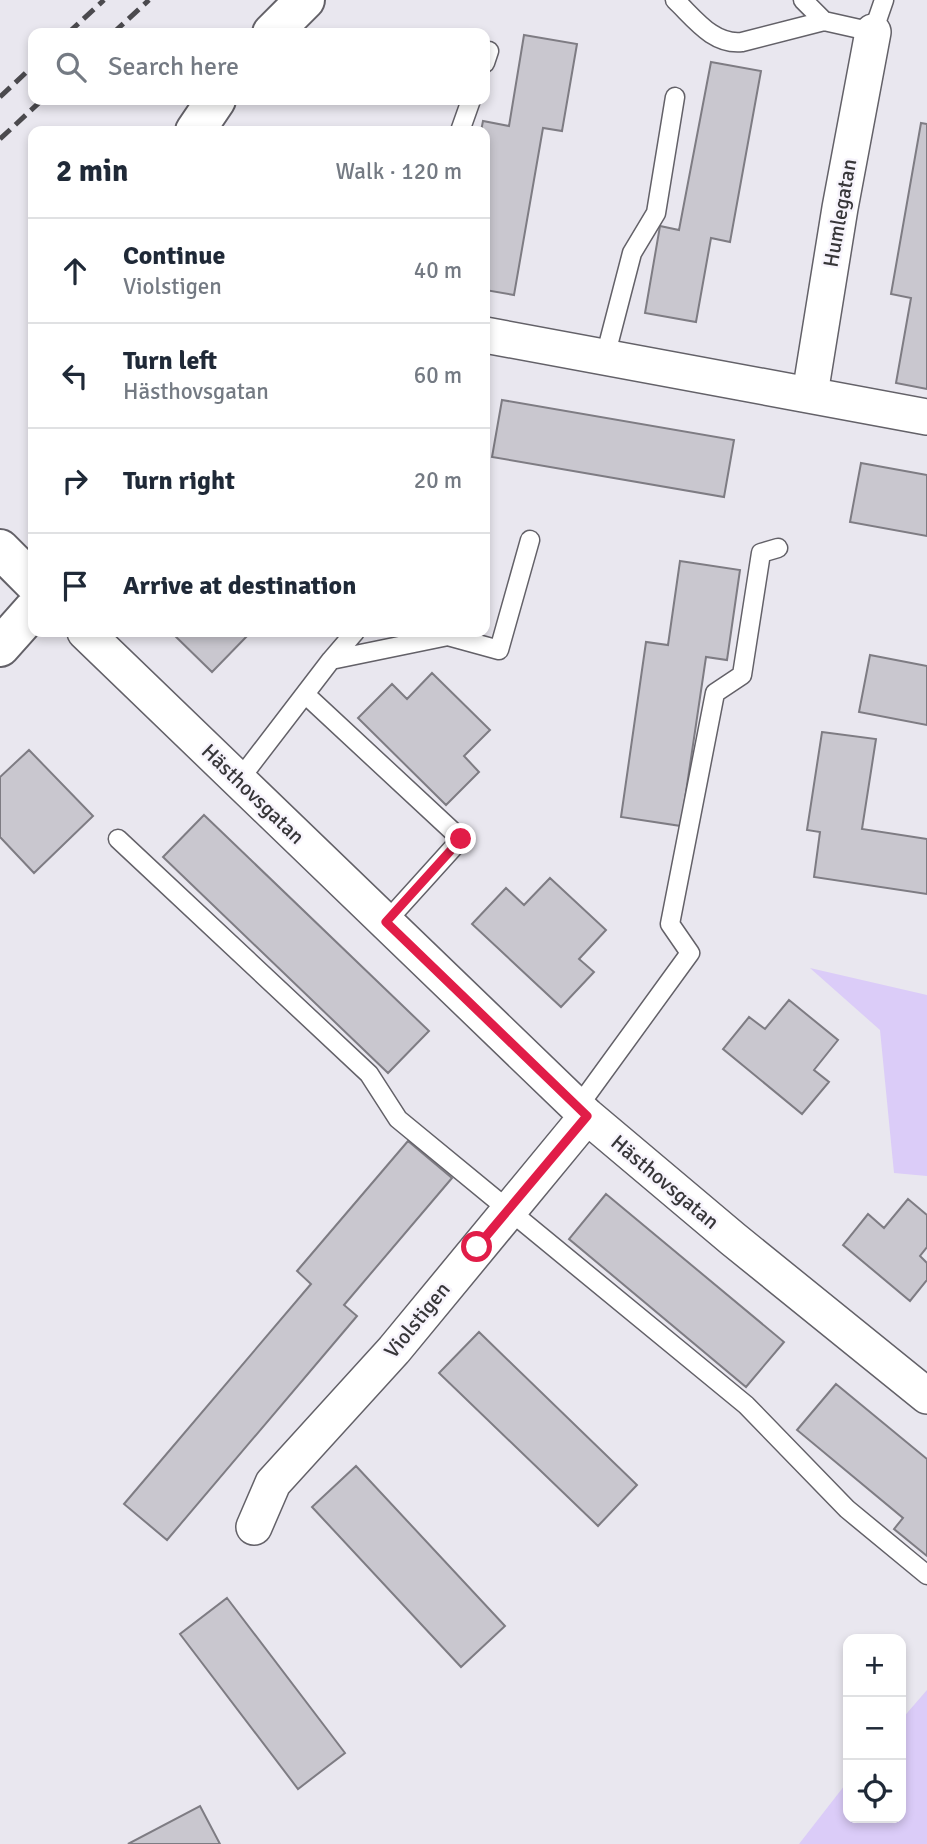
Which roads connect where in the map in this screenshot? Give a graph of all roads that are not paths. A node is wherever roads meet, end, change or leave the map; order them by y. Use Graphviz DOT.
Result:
graph roads {
  1 [pos="305,0"];
  2 [pos="675,0"];
  3 [pos="803,0"];
  4 [pos="879,16"];
  5 [pos="824,21"];
  6 [pos="277,28"];
  7 [pos="675,97"];
  8 [pos="213,105"];
  9 [pos="469,105"];
  10 [pos="198,126"];
  11 [pos="462,126"];
  12 [pos="490,336"];
  13 [pos="605,357"];
  14 [pos="810,394"];
  15 [pos="927,416"];
  16 [pos="530,540"];
  17 [pos="778,548"];
  18 [pos="0,549"];
  19 [pos="28,577"];
  20 [pos="28,616"];
  21 [pos="90,637"];
  22 [pos="351,637"];
  23 [pos="443,637"];
  24 [pos="452,637"];
  25 [pos="0,647"];
  26 [pos="331,660"];
  27 [pos="305,694"];
  28 [pos="239,780"];
  29 [pos="118,839"];
  30 [pos="386,922"];
  31 [pos="582,1112"];
  32 [pos="508,1209"];
  33 [pos="927,1396"];
  34 [pos="254,1527"];
  35 [pos="927,1575"];
  1 -- 6 [label="street"];
  2 -- 5 [label="lane"];
  3 -- 5 [label="lane"];
  4 -- 5 [label="lane"];
  4 -- 14 [label="street, Humlegatan"];
  7 -- 13 [label="lane"];
  8 -- 10 [label="street"];
  9 -- 11 [label="lane"];
  12 -- 13 [label="street"];
  13 -- 14 [label="street"];
  14 -- 15 [label="street"];
  16 -- 24 [label="lane"];
  17 -- 31 [label="lane"];
  18 -- 19 [label="street"];
  20 -- 25 [label="street"];
  21 -- 28 [label="street, Hästhovsgatan"];
  22 -- 26 [label="lane"];
  23 -- 26 [label="lane"];
  26 -- 27 [label="lane"];
  27 -- 28 [label="lane"];
  27 -- 30 [label="lane"];
  28 -- 30 [label="street, Hästhovsgatan"];
  29 -- 32 [label="lane"];
  30 -- 31 [label="street, Hästhovsgatan"];
  31 -- 32 [label="street, Violstigen"];
  31 -- 33 [label="street, Hästhovsgatan"];
  32 -- 34 [label="street, Violstigen"];
  32 -- 35 [label="lane"];
}
